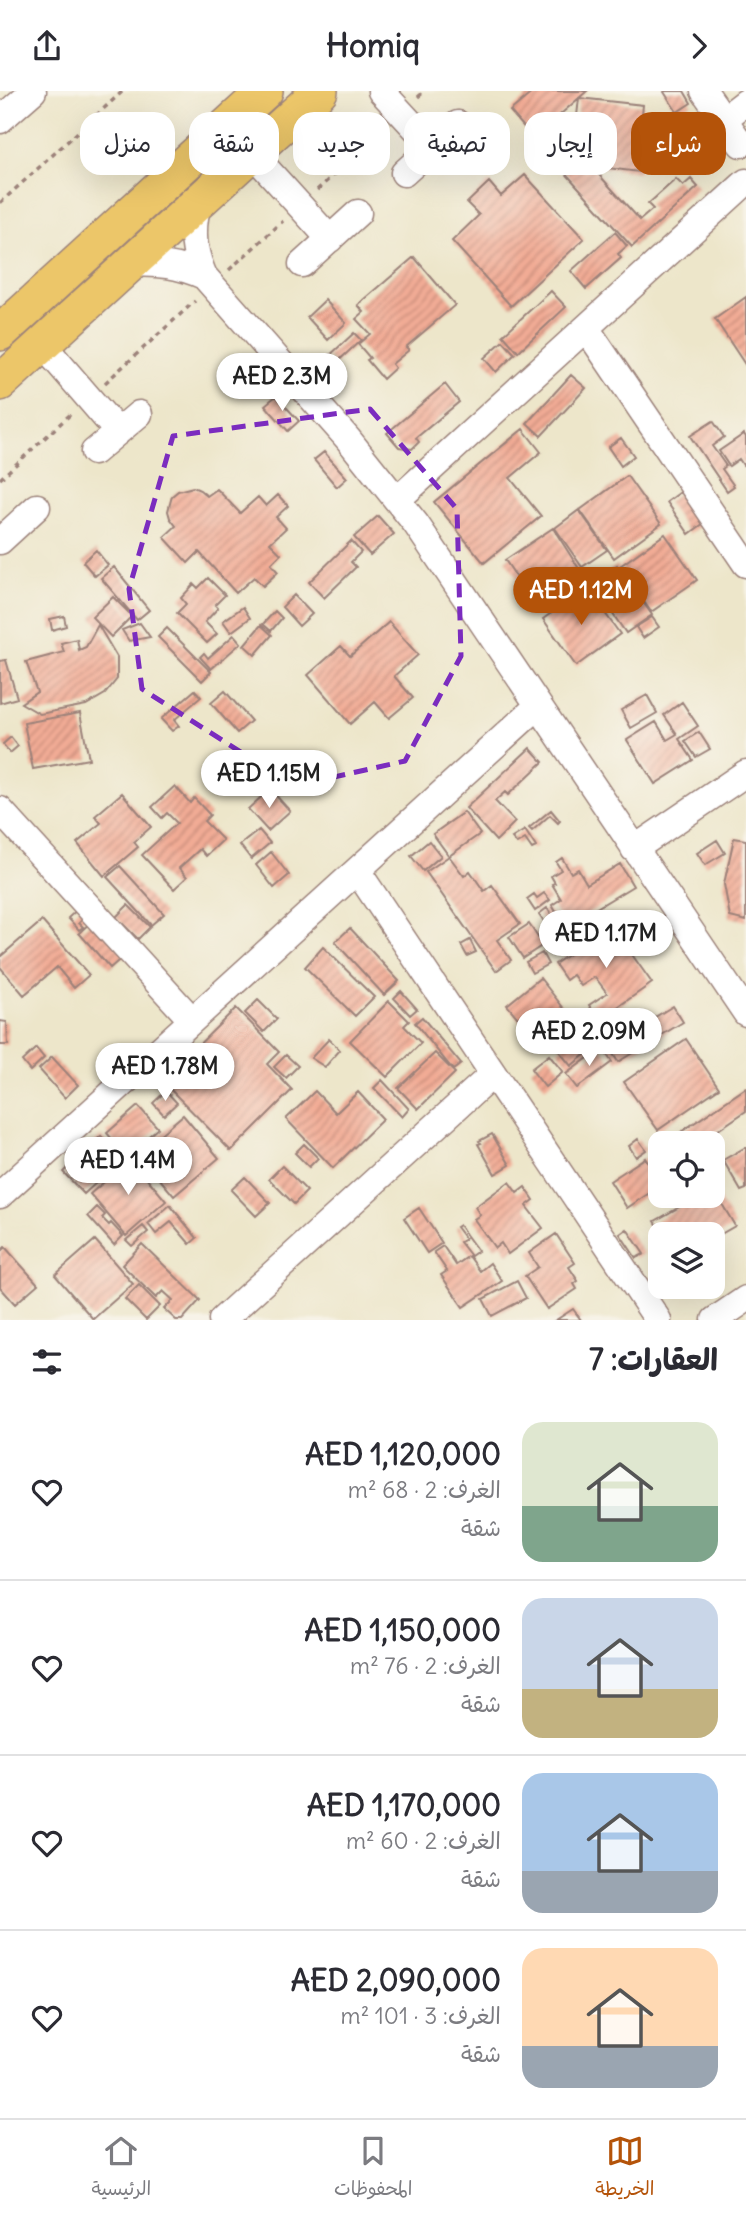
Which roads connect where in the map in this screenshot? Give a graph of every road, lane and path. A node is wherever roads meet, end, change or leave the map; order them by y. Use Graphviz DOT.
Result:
graph roads {
  1 [pos="33,91"];
  2 [pos="123,91"];
  3 [pos="320,91"];
  4 [pos="381,91"];
  5 [pos="704,91"];
  6 [pos="253,98"];
  7 [pos="746,102"];
  8 [pos="719,112"];
  9 [pos="404,116"];
  10 [pos="726,117"];
  11 [pos="0,120"];
  12 [pos="726,122"];
  13 [pos="279,128"];
  14 [pos="741,144"];
  15 [pos="228,175"];
  16 [pos="272,175"];
  17 [pos="746,182"];
  18 [pos="0,202"];
  19 [pos="198,203"];
  20 [pos="358,213"];
  21 [pos="330,239"];
  22 [pos="130,264"];
  23 [pos="302,264"];
  24 [pos="204,276"];
  25 [pos="586,328"];
  26 [pos="0,333"];
  27 [pos="43,345"];
  28 [pos="0,383"];
  29 [pos="139,414"];
  30 [pos="118,432"];
  31 [pos="94,452"];
  32 [pos="397,500"];
  33 [pos="37,507"];
  34 [pos="0,541"];
  35 [pos="746,564"];
  36 [pos="538,706"];
  37 [pos="746,773"];
  38 [pos="0,810"];
  39 [pos="634,849"];
  40 [pos="358,872"];
  41 [pos="746,1013"];
  42 [pos="192,1020"];
  43 [pos="494,1074"];
  44 [pos="0,1195"];
  45 [pos="746,1299"];
  46 [pos="222,1320"];
  47 [pos="658,1320"];
  48 [pos="715,1320"];
  1 -- 11 [label="street"];
  2 -- 18 [label="path"];
  3 -- 13 [label="main road"];
  4 -- 9 [label="street"];
  5 -- 8 [label="street"];
  6 -- 26 [label="main road"];
  7 -- 10 [label="street"];
  12 -- 14 [label="street"];
  15 -- 19 [label="main road"];
  16 -- 21 [label="street"];
  17 -- 25 [label="street"];
  19 -- 22 [label="main road"];
  19 -- 24 [label="street"];
  20 -- 21 [label="street"];
  21 -- 23 [label="street"];
  22 -- 24 [label="street"];
  22 -- 27 [label="main road"];
  24 -- 32 [label="street"];
  25 -- 32 [label="street"];
  25 -- 35 [label="street"];
  27 -- 28 [label="main road"];
  27 -- 30 [label="street"];
  29 -- 30 [label="street"];
  30 -- 31 [label="street"];
  32 -- 36 [label="street"];
  33 -- 34 [label="street"];
  36 -- 39 [label="street"];
  36 -- 40 [label="street"];
  37 -- 39 [label="street"];
  38 -- 42 [label="street"];
  39 -- 41 [label="street"];
  40 -- 42 [label="street"];
  40 -- 43 [label="street"];
  42 -- 44 [label="street"];
  43 -- 46 [label="street"];
  43 -- 47 [label="street"];
  45 -- 48 [label="street"];
}
